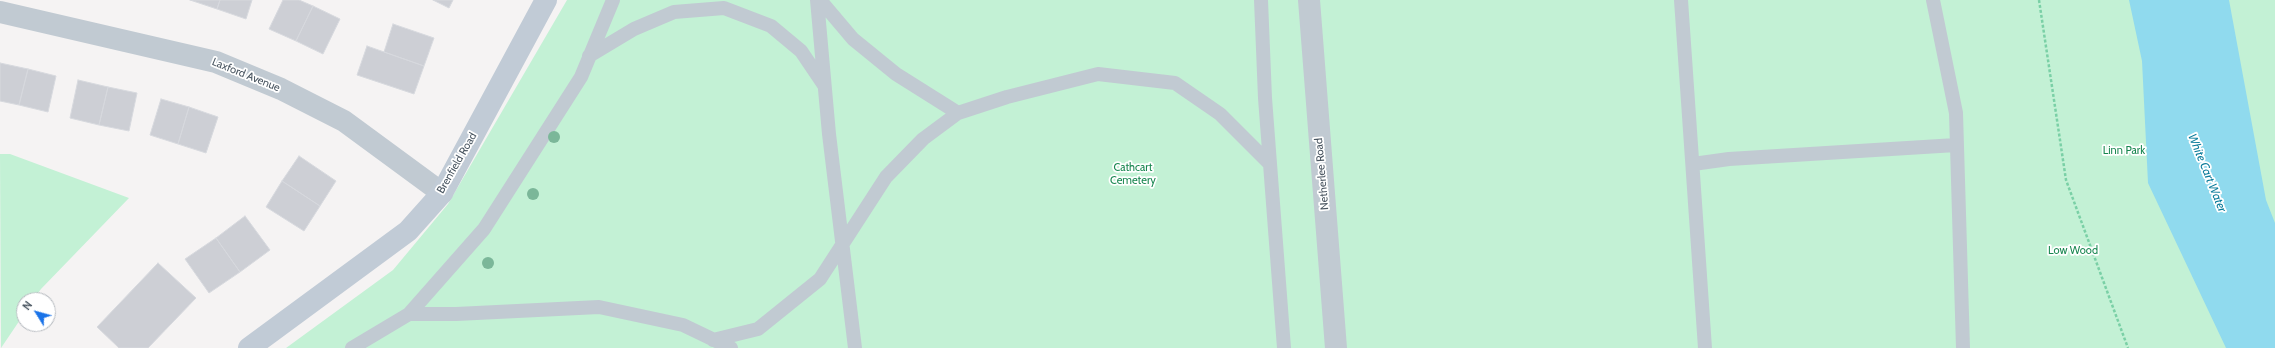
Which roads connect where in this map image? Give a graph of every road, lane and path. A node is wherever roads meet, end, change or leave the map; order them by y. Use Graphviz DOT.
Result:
graph roads {
  1 [pos="546,0"];
  2 [pos="613,0"];
  3 [pos="817,0"];
  4 [pos="820,0"];
  5 [pos="1261,0"];
  6 [pos="1309,0"];
  7 [pos="1681,0"];
  8 [pos="1933,0"];
  9 [pos="2039,0"];
  10 [pos="0,12"];
  11 [pos="589,56"];
  12 [pos="824,85"];
  13 [pos="958,113"];
  14 [pos="1956,145"];
  15 [pos="1269,163"];
  16 [pos="1693,164"];
  17 [pos="442,193"];
  18 [pos="843,246"];
  19 [pos="409,314"];
  20 [pos="713,340"];
  21 [pos="249,348"];
  22 [pos="352,348"];
  23 [pos="732,348"];
  24 [pos="856,348"];
  25 [pos="1284,348"];
  26 [pos="1336,348"];
  27 [pos="1705,348"];
  28 [pos="1962,348"];
  29 [pos="2128,348"];
  1 -- 17 [label="street, Brenfield Road"];
  2 -- 11 [label="lane"];
  3 -- 12 [label="lane"];
  4 -- 13 [label="lane"];
  5 -- 15 [label="lane"];
  6 -- 26 [label="street, Netherlee Road"];
  7 -- 16 [label="lane"];
  8 -- 14 [label="lane"];
  9 -- 29 [label="path"];
  10 -- 17 [label="street, Laxford Avenue"];
  11 -- 12 [label="lane"];
  11 -- 19 [label="lane"];
  12 -- 18 [label="lane"];
  13 -- 15 [label="lane"];
  13 -- 18 [label="lane"];
  14 -- 16 [label="lane"];
  14 -- 28 [label="lane"];
  15 -- 25 [label="lane"];
  16 -- 27 [label="lane"];
  17 -- 21 [label="street, Brenfield Road"];
  18 -- 20 [label="lane"];
  18 -- 24 [label="lane"];
  19 -- 20 [label="lane"];
  19 -- 22 [label="lane"];
  20 -- 23 [label="lane"];
}
